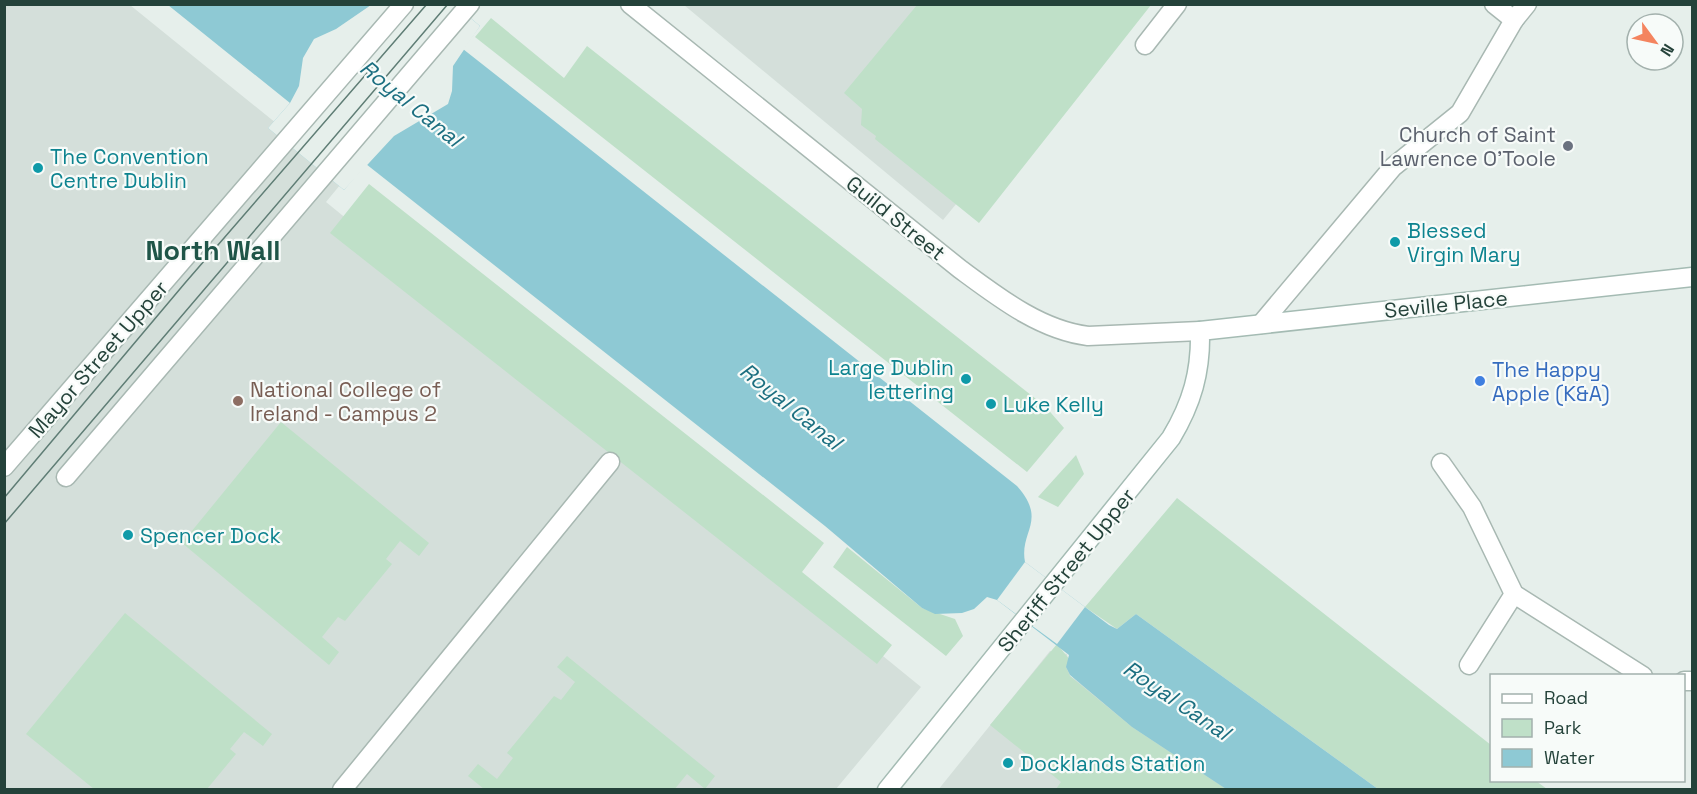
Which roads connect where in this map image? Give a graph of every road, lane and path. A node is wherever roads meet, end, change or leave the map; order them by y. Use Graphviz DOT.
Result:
graph roads {
  1 [pos="404,4"];
  2 [pos="630,4"];
  3 [pos="1177,4"];
  4 [pos="1494,4"];
  5 [pos="1527,4"];
  6 [pos="467,8"];
  7 [pos="1514,20"];
  8 [pos="1144,45"];
  9 [pos="1692,277"];
  10 [pos="1261,324"];
  11 [pos="1200,331"];
  12 [pos="610,462"];
  13 [pos="1441,463"];
  14 [pos="4,467"];
  15 [pos="66,477"];
  16 [pos="1514,594"];
  17 [pos="1469,665"];
  18 [pos="1641,674"];
  19 [pos="342,789"];
  20 [pos="887,789"];
  1 -- 14 [label="street, Mayor Street Upper"];
  2 -- 11 [label="street, Guild Street"];
  3 -- 8 [label="street"];
  4 -- 7 [label="street"];
  5 -- 7 [label="street"];
  6 -- 15 [label="street"];
  7 -- 10 [label="street"];
  9 -- 10 [label="street, Seville Place"];
  10 -- 11 [label="street, Seville Place"];
  11 -- 20 [label="street, Sheriff Street Upper"];
  12 -- 19 [label="street"];
  13 -- 16 [label="street"];
  16 -- 17 [label="street"];
  16 -- 18 [label="street"];
}
